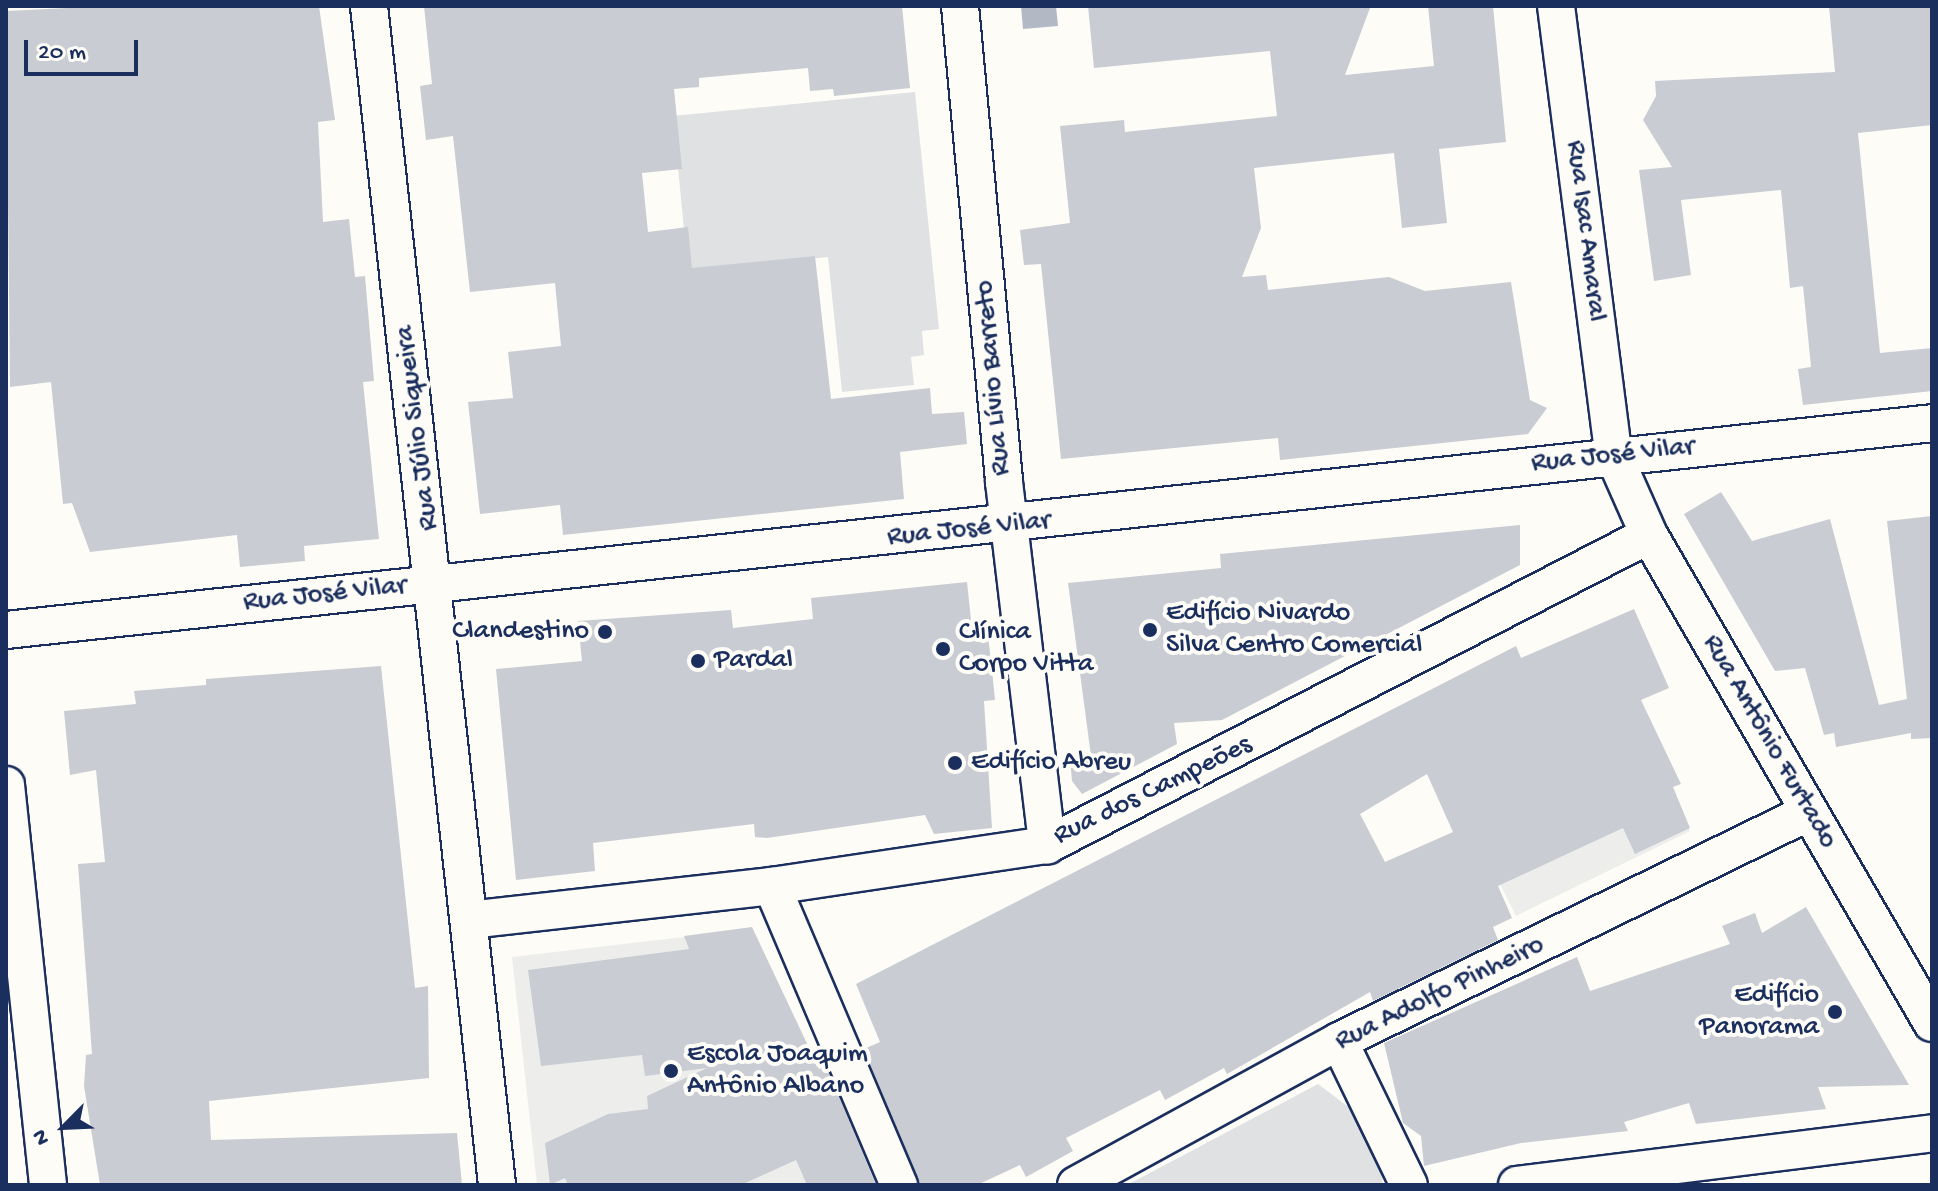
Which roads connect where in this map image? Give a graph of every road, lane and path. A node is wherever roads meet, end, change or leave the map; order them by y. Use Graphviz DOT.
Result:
graph roads {
  1 [pos="369,6"];
  2 [pos="960,6"];
  3 [pos="1556,6"];
  4 [pos="1932,423"];
  5 [pos="1614,456"];
  6 [pos="1009,527"];
  7 [pos="1649,535"];
  8 [pos="436,582"];
  9 [pos="6,630"];
  10 [pos="6,785"];
  11 [pos="1809,812"];
  12 [pos="1047,845"];
  13 [pos="772,886"];
  14 [pos="469,920"];
  15 [pos="1932,1023"];
  16 [pos="1339,1041"];
  17 [pos="1932,1133"];
  18 [pos="48,1185"];
  19 [pos="497,1185"];
  20 [pos="899,1185"];
  21 [pos="1076,1185"];
  22 [pos="1409,1185"];
  23 [pos="1517,1185"];
  1 -- 8 [label="street, Rua Júlio Siqueira"];
  2 -- 6 [label="street, Rua Lívio Barreto"];
  3 -- 5 [label="street, Rua Isac Amaral"];
  4 -- 5 [label="street, Rua José Vilar"];
  5 -- 6 [label="street, Rua José Vilar"];
  5 -- 7 [label="street, Rua Antônio Furtado"];
  6 -- 8 [label="street, Rua José Vilar"];
  6 -- 12 [label="street, Rua Lívio Barreto"];
  7 -- 11 [label="street, Rua Antônio Furtado"];
  7 -- 12 [label="street, Rua dos Campeões"];
  8 -- 9 [label="street, Rua José Vilar"];
  8 -- 14 [label="street, Rua Júlio Siqueira"];
  10 -- 18 [label="street"];
  11 -- 15 [label="street, Rua Antônio Furtado"];
  11 -- 16 [label="street, Rua Adolfo Pinheiro"];
  12 -- 13 [label="street, Rua dos Campeões"];
  13 -- 14 [label="street, Rua dos Campeões"];
  13 -- 20 [label="street"];
  14 -- 19 [label="street, Rua Júlio Siqueira"];
  16 -- 21 [label="street, Rua Adolfo Pinheiro"];
  16 -- 22 [label="street"];
  17 -- 23 [label="street"];
}
